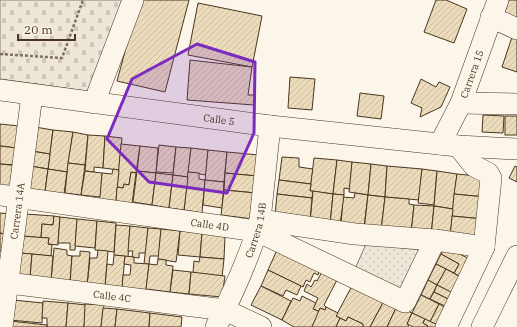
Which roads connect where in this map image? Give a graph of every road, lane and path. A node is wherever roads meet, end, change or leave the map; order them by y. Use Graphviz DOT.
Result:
graph roads {
  1 [pos="83,0"];
  2 [pos="133,0"];
  3 [pos="495,8"];
  4 [pos="517,29"];
  5 [pos="0,54"];
  6 [pos="0,90"];
  7 [pos="32,95"];
  8 [pos="94,103"];
  9 [pos="461,103"];
  10 [pos="517,104"];
  11 [pos="270,126"];
  12 [pos="449,145"];
  13 [pos="517,149"];
  14 [pos="10,196"];
  15 [pos="259,226"];
  16 [pos="435,240"];
  17 [pos="484,247"];
  18 [pos="517,256"];
  19 [pos="4,282"];
  20 [pos="220,319"];
  21 [pos="2,327"];
  22 [pos="261,327"];
  23 [pos="446,327"];
  24 [pos="482,327"];
  1 -- 5 [label="path"];
  2 -- 8 [label="street"];
  3 -- 4 [label="street"];
  3 -- 9 [label="street, Carrera 15"];
  6 -- 7 [label="street, Calle 5"];
  7 -- 8 [label="street, Calle 5"];
  7 -- 14 [label="street, Carrera 14A"];
  8 -- 11 [label="street, Calle 5"];
  9 -- 10 [label="street"];
  9 -- 12 [label="street, Carrera 15"];
  11 -- 12 [label="street, Calle 5"];
  11 -- 15 [label="street, Carrera 14B"];
  12 -- 13 [label="street, Calle 5"];
  12 -- 17 [label="street"];
  14 -- 15 [label="street, Calle 4D"];
  14 -- 19 [label="street, Carrera 14A"];
  15 -- 16 [label="street, Calle 4D"];
  15 -- 16 [label="street, Calle 4D"];
  15 -- 20 [label="street, Carrera 14B"];
  16 -- 17 [label="street, Calle 4D"];
  17 -- 23 [label="street"];
  18 -- 24 [label="street"];
  19 -- 20 [label="street, Calle 4C"];
  19 -- 21 [label="street, Carrera 14A"];
  20 -- 22 [label="street, Calle 4C"];
}
